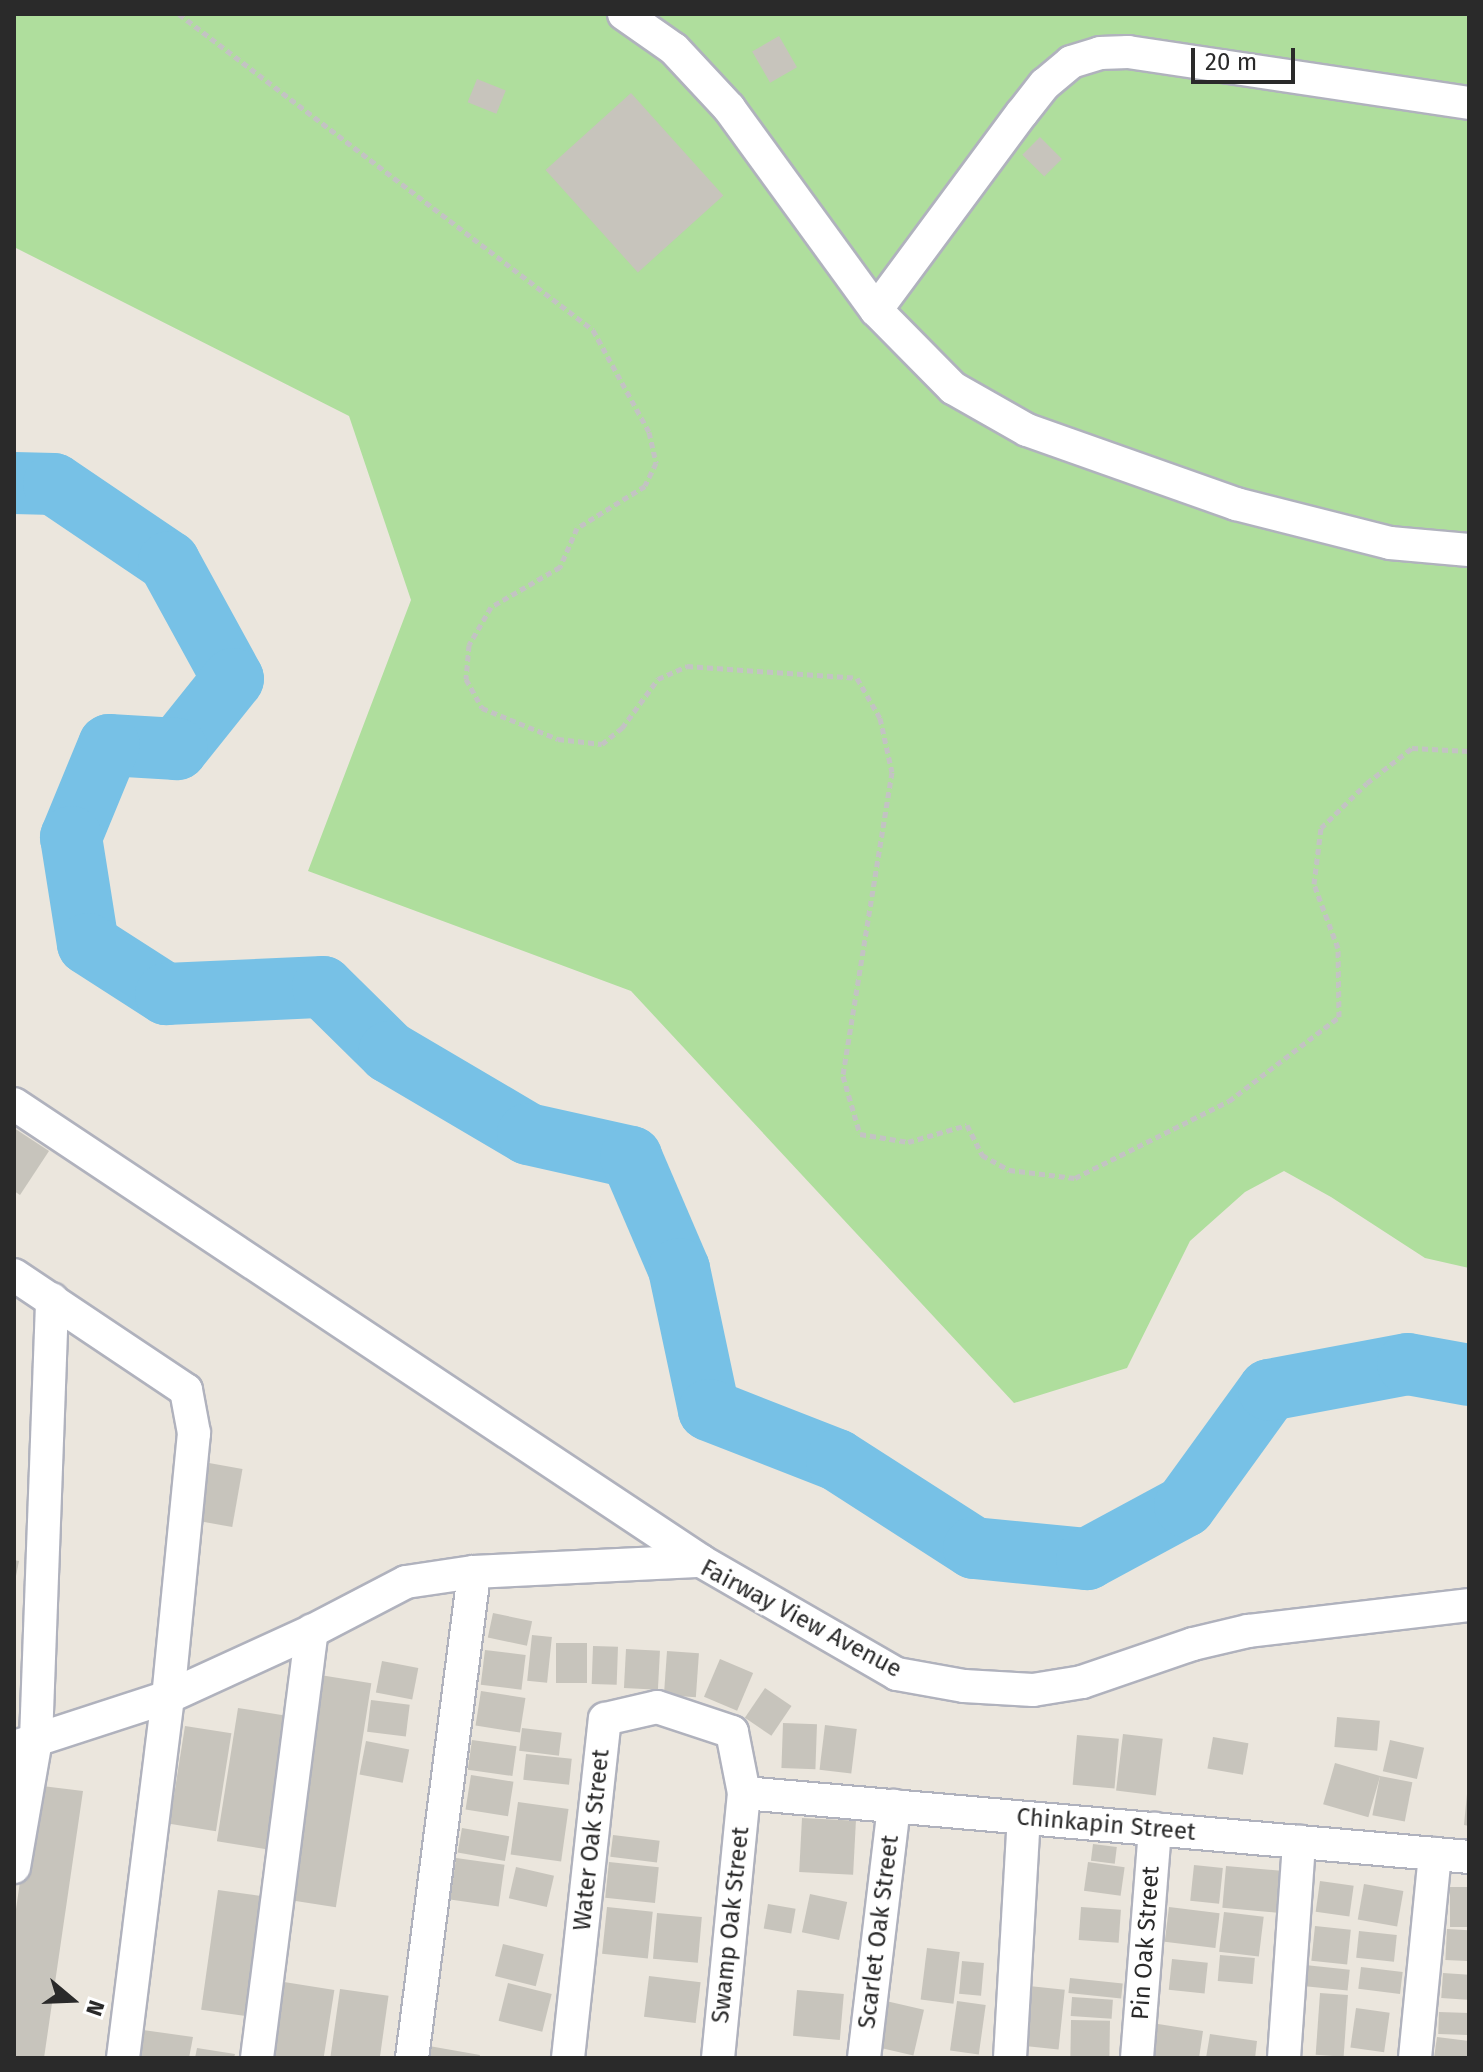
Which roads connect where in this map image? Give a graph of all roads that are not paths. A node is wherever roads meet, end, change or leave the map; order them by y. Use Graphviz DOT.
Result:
graph roads {
  1 [pos="624,14"];
  2 [pos="1469,103"];
  3 [pos="876,310"];
  4 [pos="1469,550"];
  5 [pos="14,1104"];
  6 [pos="14,1275"];
  7 [pos="52,1299"];
  8 [pos="701,1561"];
  9 [pos="474,1572"];
  10 [pos="1469,1605"];
  11 [pos="312,1631"];
  12 [pos="168,1697"];
  13 [pos="25,1743"];
  14 [pos="744,1793"];
  15 [pos="894,1806"];
  16 [pos="1024,1818"];
  17 [pos="1155,1829"];
  18 [pos="1299,1842"];
  19 [pos="1435,1854"];
  20 [pos="1469,1857"];
  21 [pos="14,1867"];
  22 [pos="123,2058"];
  23 [pos="257,2058"];
  24 [pos="412,2058"];
  25 [pos="568,2058"];
  26 [pos="718,2058"];
  27 [pos="864,2058"];
  28 [pos="1010,2058"];
  29 [pos="1137,2058"];
  30 [pos="1284,2058"];
  31 [pos="1415,2058"];
  1 -- 3 [label="street"];
  2 -- 3 [label="street"];
  3 -- 4 [label="street"];
  5 -- 8 [label="street"];
  6 -- 7 [label="street"];
  7 -- 12 [label="street"];
  7 -- 13 [label="street"];
  8 -- 9 [label="street, Fairway View Avenue"];
  8 -- 10 [label="street, Fairway View Avenue"];
  9 -- 11 [label="street, Fairway View Avenue"];
  9 -- 24 [label="street"];
  11 -- 12 [label="street, Fairway View Avenue"];
  11 -- 23 [label="street"];
  12 -- 13 [label="street, Fairway View Avenue"];
  12 -- 22 [label="street"];
  13 -- 21 [label="street"];
  14 -- 15 [label="street, Chinkapin Street"];
  14 -- 25 [label="street, Water Oak Street"];
  14 -- 26 [label="street, Swamp Oak Street"];
  15 -- 16 [label="street, Chinkapin Street"];
  15 -- 27 [label="street, Scarlet Oak Street"];
  16 -- 17 [label="street, Chinkapin Street"];
  16 -- 28 [label="street"];
  17 -- 18 [label="street, Chinkapin Street"];
  17 -- 29 [label="street, Pin Oak Street"];
  18 -- 19 [label="street, Chinkapin Street"];
  18 -- 30 [label="street"];
  19 -- 20 [label="street, Chinkapin Street"];
  19 -- 31 [label="street"];
}
